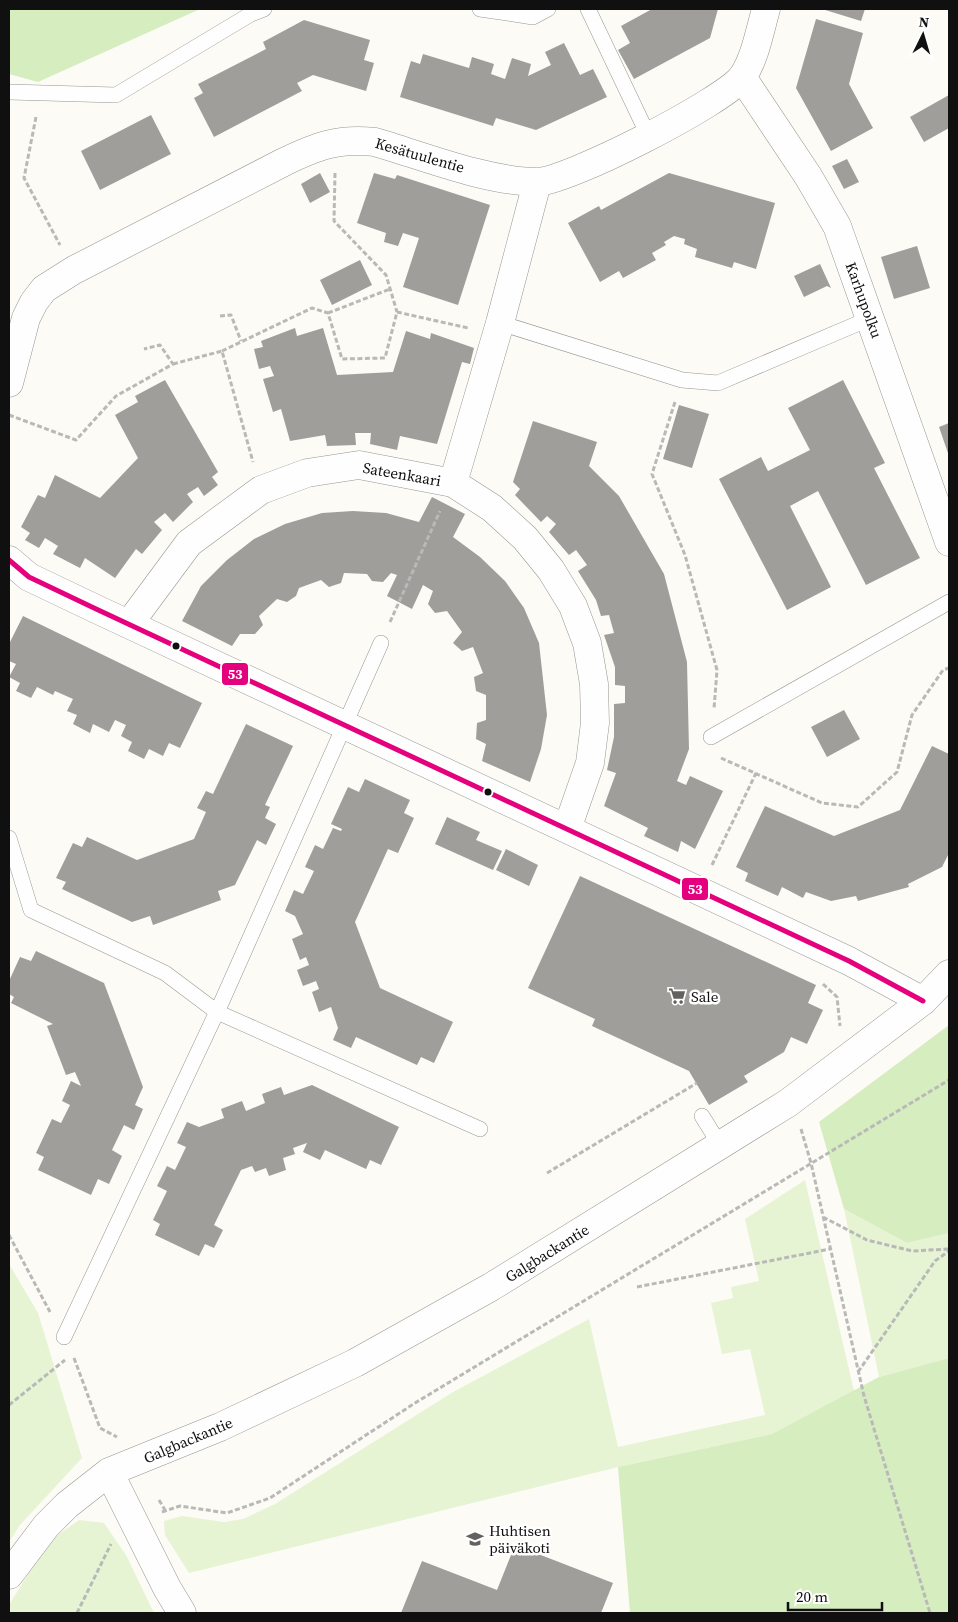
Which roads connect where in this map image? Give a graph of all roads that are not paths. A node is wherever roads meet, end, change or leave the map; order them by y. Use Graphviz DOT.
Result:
graph roads {
  1 [pos="264,9"];
  2 [pos="480,9"];
  3 [pos="548,9"];
  4 [pos="588,9"];
  5 [pos="766,9"];
  6 [pos="742,77"];
  7 [pos="9,92"];
  8 [pos="648,136"];
  9 [pos="538,183"];
  10 [pos="871,318"];
  11 [pos="498,329"];
  12 [pos="9,381"];
  13 [pos="453,483"];
  14 [pos="949,542"];
  15 [pos="9,560"];
  16 [pos="949,602"];
  17 [pos="129,624"];
  18 [pos="380,643"];
  19 [pos="344,725"];
  20 [pos="711,738"];
  21 [pos="567,828"];
  22 [pos="9,838"];
  23 [pos="949,974"];
  24 [pos="923,1001"];
  25 [pos="217,1012"];
  26 [pos="702,1116"];
  27 [pos="480,1129"];
  28 [pos="720,1145"];
  29 [pos="64,1337"];
  30 [pos="108,1472"];
  31 [pos="9,1575"];
  32 [pos="182,1613"];
  1 -- 7 [label="lane"];
  2 -- 3 [label="lane"];
  4 -- 8 [label="lane"];
  5 -- 6 [label="street, Kesätuulentie"];
  6 -- 8 [label="street, Kesätuulentie"];
  6 -- 10 [label="street, Karhupolku"];
  8 -- 9 [label="street, Kesätuulentie"];
  9 -- 11 [label="street"];
  9 -- 12 [label="street, Kesätuulentie"];
  10 -- 11 [label="lane"];
  10 -- 14 [label="street, Karhupolku"];
  11 -- 13 [label="street"];
  13 -- 17 [label="street, Sateenkaari"];
  13 -- 21 [label="street, Sateenkaari"];
  15 -- 17 [label="street"];
  16 -- 20 [label="lane"];
  17 -- 19 [label="street"];
  18 -- 19 [label="lane"];
  19 -- 21 [label="street"];
  19 -- 25 [label="lane"];
  21 -- 24 [label="street"];
  22 -- 25 [label="lane"];
  23 -- 24 [label="street, Galgbackantie"];
  24 -- 28 [label="street, Galgbackantie"];
  25 -- 27 [label="lane"];
  25 -- 29 [label="lane"];
  26 -- 28 [label="lane"];
  28 -- 30 [label="street, Galgbackantie"];
  30 -- 31 [label="street, Galgbackantie"];
  30 -- 32 [label="street"];
}
